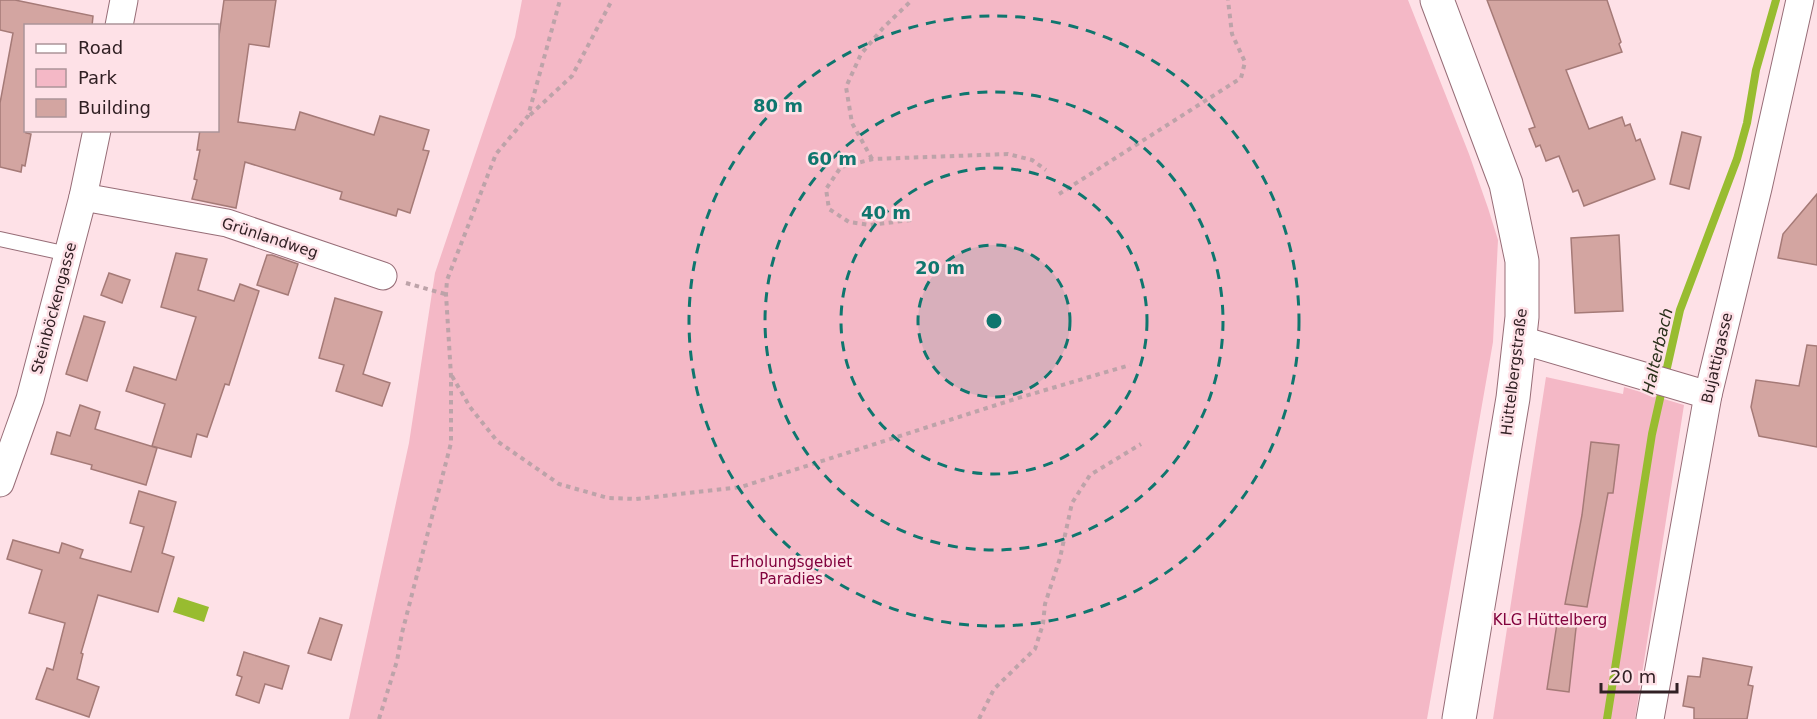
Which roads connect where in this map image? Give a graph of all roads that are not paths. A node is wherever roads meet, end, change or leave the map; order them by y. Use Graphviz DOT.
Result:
graph roads {
  1 [pos="124,0"];
  2 [pos="1437,0"];
  3 [pos="1800,0"];
  4 [pos="119,24"];
  5 [pos="97,132"];
  6 [pos="83,197"];
  7 [pos="0,239"];
  8 [pos="68,254"];
  9 [pos="383,276"];
  10 [pos="1521,340"];
  11 [pos="1708,395"];
  12 [pos="0,483"];
  13 [pos="1459,719"];
  14 [pos="1650,719"];
  1 -- 4 [label="street"];
  2 -- 10 [label="main road, Hüttelbergstraße"];
  3 -- 11 [label="street, Bujattigasse"];
  5 -- 6 [label="street, Steinböckengasse"];
  6 -- 8 [label="street, Steinböckengasse"];
  6 -- 9 [label="street, Grünlandweg"];
  7 -- 8 [label="lane"];
  8 -- 12 [label="street, Steinböckengasse"];
  10 -- 11 [label="street"];
  10 -- 13 [label="main road, Hüttelbergstraße"];
  11 -- 14 [label="street, Bujattigasse"];
}
